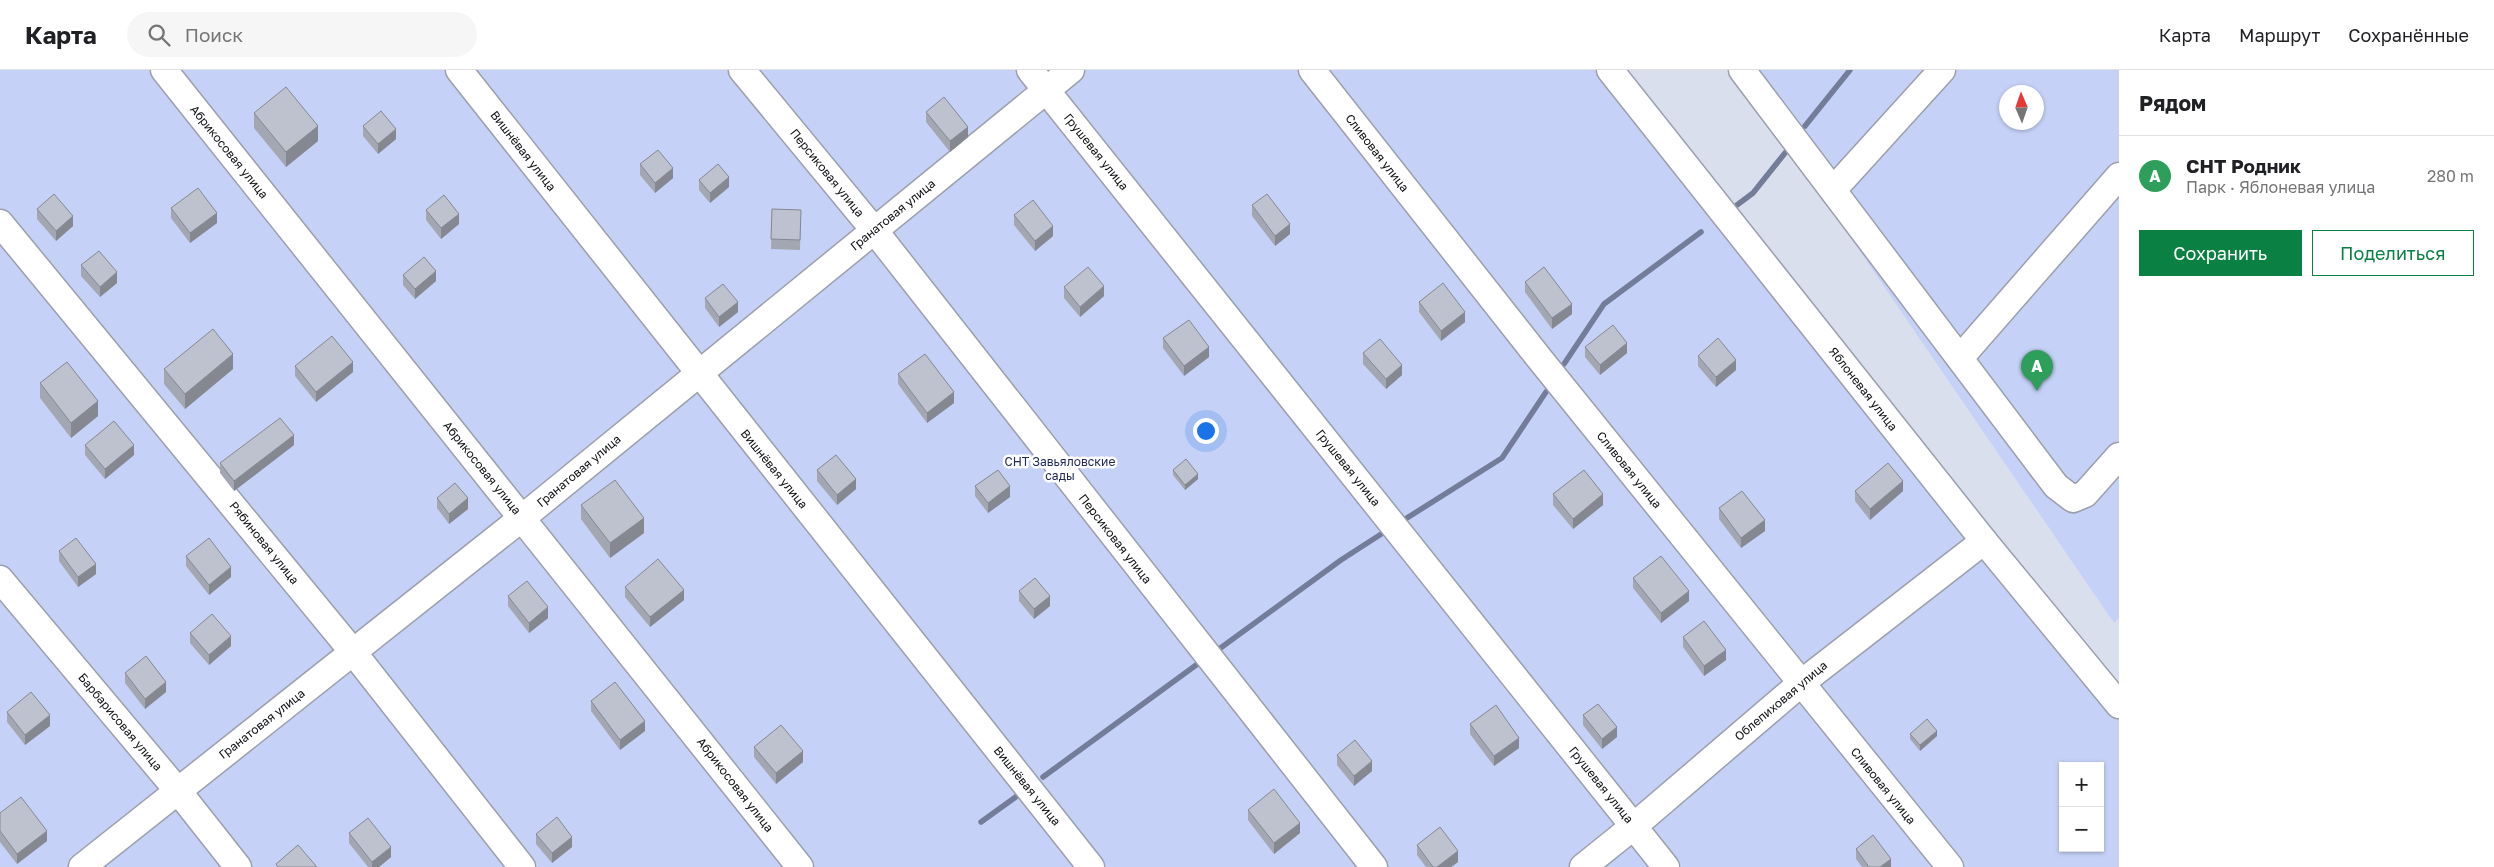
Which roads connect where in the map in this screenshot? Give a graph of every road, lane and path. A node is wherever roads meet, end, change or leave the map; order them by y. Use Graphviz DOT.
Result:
graph roads {
  1 [pos="164,70"];
  2 [pos="459,70"];
  3 [pos="742,70"];
  4 [pos="1030,70"];
  5 [pos="1071,70"];
  6 [pos="1312,70"];
  7 [pos="1610,70"];
  8 [pos="1742,70"];
  9 [pos="1942,70"];
  10 [pos="1046,90"];
  11 [pos="2119,176"];
  12 [pos="1834,190"];
  13 [pos="0,223"];
  14 [pos="874,230"];
  15 [pos="1960,358"];
  16 [pos="697,373"];
  17 [pos="2119,456"];
  18 [pos="522,518"];
  19 [pos="1984,541"];
  20 [pos="0,579"];
  21 [pos="353,652"];
  22 [pos="1800,684"];
  23 [pos="2119,705"];
  24 [pos="178,791"];
  25 [pos="1634,826"];
  26 [pos="82,867"];
  27 [pos="238,867"];
  28 [pos="522,867"];
  29 [pos="800,867"];
  30 [pos="1091,867"];
  31 [pos="1374,867"];
  32 [pos="1582,867"];
  33 [pos="1666,867"];
  34 [pos="1950,867"];
  1 -- 18 [label="street, Абрикосовая улица"];
  2 -- 16 [label="street, Вишнёвая улица"];
  3 -- 14 [label="street, Персиковая улица"];
  4 -- 10 [label="street, Грушевая улица"];
  5 -- 10 [label="street, Гранатовая улица"];
  6 -- 22 [label="street, Сливовая улица"];
  7 -- 19 [label="street, Яблоневая улица"];
  8 -- 12 [label="street"];
  9 -- 12 [label="street"];
  10 -- 14 [label="street, Гранатовая улица"];
  10 -- 25 [label="street, Грушевая улица"];
  11 -- 15 [label="street"];
  12 -- 15 [label="street"];
  13 -- 21 [label="street, Рябиновая улица"];
  14 -- 16 [label="street, Гранатовая улица"];
  14 -- 31 [label="street, Персиковая улица"];
  15 -- 17 [label="street"];
  16 -- 18 [label="street, Гранатовая улица"];
  16 -- 30 [label="street, Вишнёвая улица"];
  18 -- 21 [label="street, Гранатовая улица"];
  18 -- 29 [label="street, Абрикосовая улица"];
  19 -- 22 [label="street, Облепиховая улица"];
  19 -- 23 [label="street, Яблоневая улица"];
  20 -- 24 [label="street, Барбарисовая улица"];
  21 -- 24 [label="street, Гранатовая улица"];
  21 -- 28 [label="street, Рябиновая улица"];
  22 -- 25 [label="street, Облепиховая улица"];
  22 -- 34 [label="street, Сливовая улица"];
  24 -- 26 [label="street, Гранатовая улица"];
  24 -- 27 [label="street, Барбарисовая улица"];
  25 -- 32 [label="street, Облепиховая улица"];
  25 -- 33 [label="street, Грушевая улица"];
}
